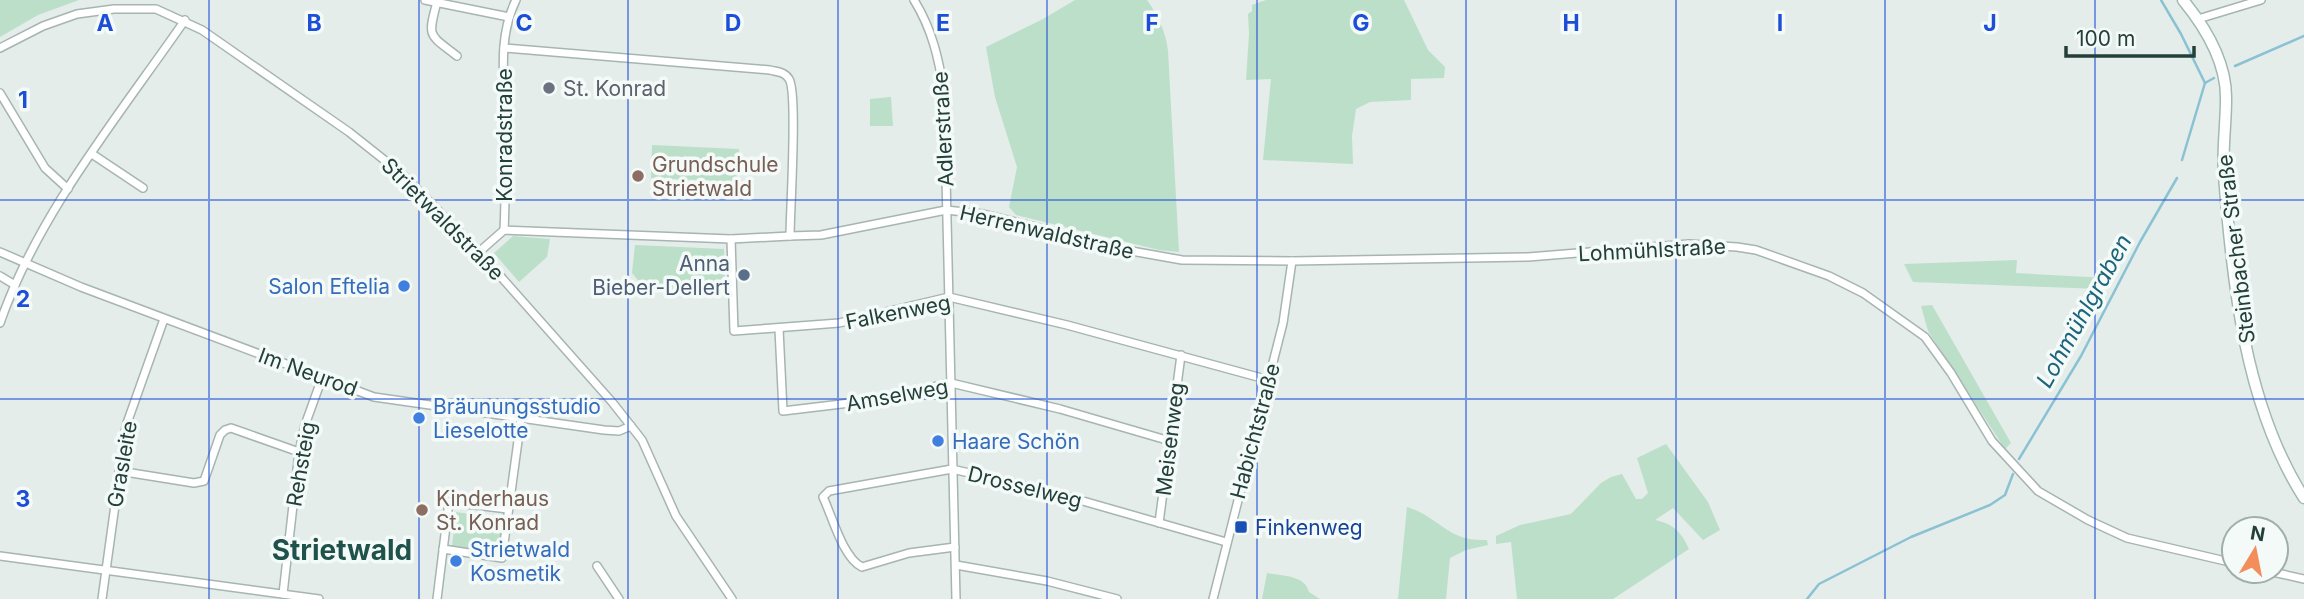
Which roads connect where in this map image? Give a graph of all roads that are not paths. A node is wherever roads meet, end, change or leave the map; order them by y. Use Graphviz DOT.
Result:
graph roads {
  1 [pos="425,0"];
  2 [pos="516,0"];
  3 [pos="914,0"];
  4 [pos="2183,0"];
  5 [pos="2261,0"];
  6 [pos="437,2"];
  7 [pos="509,16"];
  8 [pos="2199,19"];
  9 [pos="185,20"];
  10 [pos="0,48"];
  11 [pos="504,48"];
  12 [pos="457,56"];
  13 [pos="0,93"];
  14 [pos="92,155"];
  15 [pos="144,188"];
  16 [pos="68,189"];
  17 [pos="946,210"];
  18 [pos="504,230"];
  19 [pos="790,236"];
  20 [pos="731,239"];
  21 [pos="0,252"];
  22 [pos="480,252"];
  23 [pos="1373,259"];
  24 [pos="1292,261"];
  25 [pos="25,264"];
  26 [pos="0,276"];
  27 [pos="15,285"];
  28 [pos="949,297"];
  29 [pos="164,319"];
  30 [pos="0,323"];
  31 [pos="779,328"];
  32 [pos="1181,355"];
  33 [pos="322,378"];
  34 [pos="1269,380"];
  35 [pos="951,383"];
  36 [pos="521,419"];
  37 [pos="631,426"];
  38 [pos="1170,441"];
  39 [pos="299,452"];
  40 [pos="952,469"];
  41 [pos="120,471"];
  42 [pos="2304,498"];
  43 [pos="508,509"];
  44 [pos="1159,523"];
  45 [pos="1226,542"];
  46 [pos="955,547"];
  47 [pos="443,549"];
  48 [pos="0,556"];
  49 [pos="2220,561"];
  50 [pos="956,565"];
  51 [pos="597,566"];
  52 [pos="106,572"];
  53 [pos="283,594"];
  54 [pos="102,599"];
  55 [pos="319,599"];
  56 [pos="437,599"];
  57 [pos="620,599"];
  58 [pos="732,599"];
  59 [pos="956,599"];
  60 [pos="1117,599"];
  61 [pos="1213,599"];
  1 -- 6 [label="street"];
  2 -- 7 [label="street, Konradstraße"];
  3 -- 17 [label="street, Adlerstraße"];
  4 -- 8 [label="street, Steinbacher Straße"];
  5 -- 8 [label="street"];
  6 -- 7 [label="street"];
  6 -- 12 [label="street"];
  7 -- 11 [label="street, Konradstraße"];
  8 -- 42 [label="street, Steinbacher Straße"];
  9 -- 10 [label="street, Strietwaldstraße"];
  9 -- 14 [label="street"];
  9 -- 22 [label="street, Strietwaldstraße"];
  11 -- 18 [label="street, Konradstraße"];
  11 -- 19 [label="street"];
  13 -- 16 [label="street"];
  14 -- 15 [label="street"];
  14 -- 16 [label="street"];
  16 -- 25 [label="street"];
  17 -- 19 [label="street, Herrenwaldstraße"];
  17 -- 24 [label="street, Herrenwaldstraße"];
  17 -- 28 [label="street, Adlerstraße"];
  18 -- 20 [label="street, Herrenwaldstraße"];
  18 -- 22 [label="street"];
  19 -- 20 [label="street, Herrenwaldstraße"];
  20 -- 31 [label="street, Falkenweg"];
  21 -- 25 [label="street, Im Neurod"];
  22 -- 37 [label="street, Strietwaldstraße"];
  23 -- 24 [label="street, Herrenwaldstraße"];
  23 -- 49 [label="street, Lohmühlstraße"];
  24 -- 34 [label="street, Habichtstraße"];
  25 -- 27 [label="street"];
  25 -- 29 [label="street, Im Neurod"];
  26 -- 27 [label="street"];
  27 -- 30 [label="street"];
  28 -- 31 [label="street, Falkenweg"];
  28 -- 32 [label="street, Falkenweg"];
  28 -- 35 [label="street, Adlerstraße"];
  29 -- 33 [label="street, Im Neurod"];
  29 -- 41 [label="street, Grasleite"];
  31 -- 35 [label="street, Amselweg"];
  32 -- 34 [label="street, Falkenweg"];
  32 -- 38 [label="street, Meisenweg"];
  33 -- 36 [label="street, Im Neurod"];
  33 -- 39 [label="street, Rehsteig"];
  34 -- 45 [label="street, Habichtstraße"];
  35 -- 38 [label="street, Amselweg"];
  35 -- 40 [label="street, Adlerstraße"];
  36 -- 37 [label="street, Im Neurod"];
  36 -- 43 [label="street"];
  37 -- 58 [label="street, Strietwaldstraße"];
  38 -- 44 [label="street, Meisenweg"];
  39 -- 41 [label="street"];
  39 -- 53 [label="street, Rehsteig"];
  40 -- 44 [label="street, Drosselweg"];
  40 -- 46 [label="street, Adlerstraße"];
  40 -- 46 [label="street, Drosselweg"];
  41 -- 52 [label="street, Grasleite"];
  43 -- 47 [label="street"];
  43 -- 47 [label="street"];
  44 -- 45 [label="street, Drosselweg"];
  45 -- 61 [label="street, Habichtstraße"];
  46 -- 50 [label="street, Adlerstraße"];
  47 -- 56 [label="street"];
  48 -- 52 [label="street"];
  50 -- 59 [label="street, Adlerstraße"];
  50 -- 60 [label="street"];
  51 -- 57 [label="street"];
  52 -- 53 [label="street"];
  52 -- 54 [label="street, Grasleite"];
  53 -- 55 [label="street"];
}
